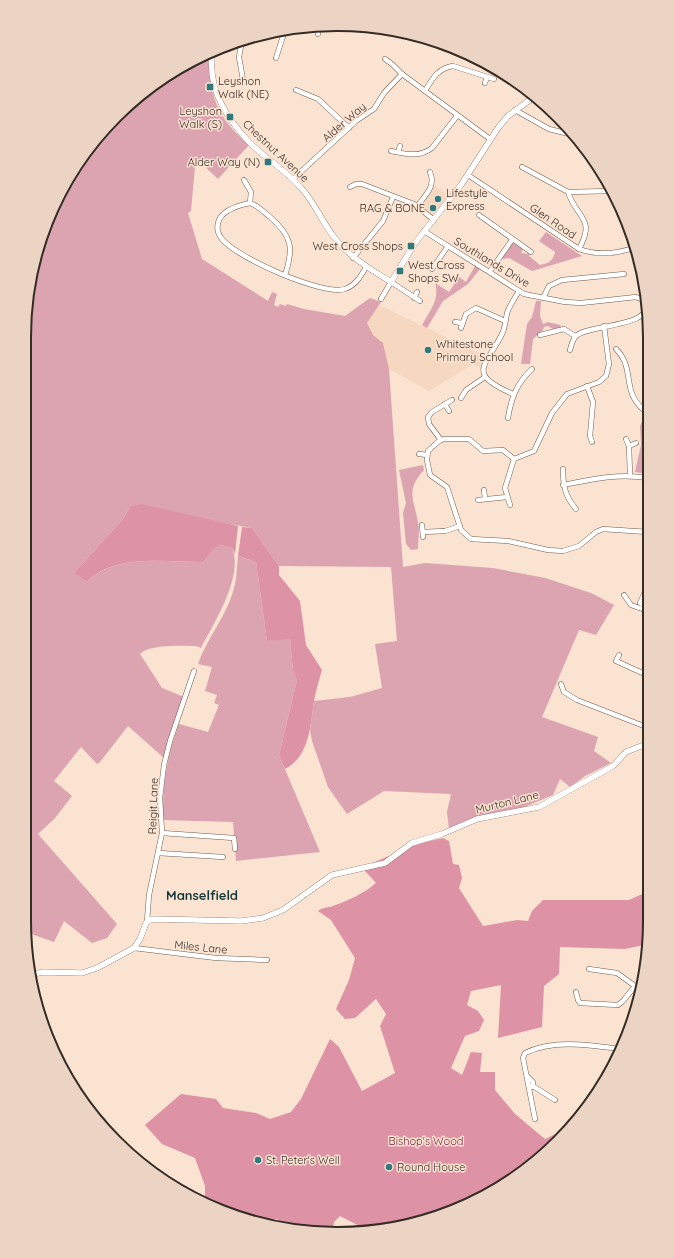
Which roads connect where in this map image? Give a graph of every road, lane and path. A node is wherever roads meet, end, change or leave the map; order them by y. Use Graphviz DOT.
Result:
graph roads {
  1 [pos="284,36"];
  2 [pos="241,46"];
  3 [pos="211,58"];
  4 [pos="276,58"];
  5 [pos="385,59"];
  6 [pos="402,74"];
  7 [pos="487,77"];
  8 [pos="494,79"];
  9 [pos="243,80"];
  10 [pos="485,83"];
  11 [pos="296,90"];
  12 [pos="425,91"];
  13 [pos="530,100"];
  14 [pos="515,110"];
  15 [pos="457,116"];
  16 [pos="349,128"];
  17 [pos="565,133"];
  18 [pos="490,139"];
  19 [pos="400,146"];
  20 [pos="391,151"];
  21 [pos="398,152"];
  22 [pos="522,167"];
  23 [pos="430,172"];
  24 [pos="468,175"];
  25 [pos="293,179"];
  26 [pos="244,180"];
  27 [pos="350,187"];
  28 [pos="606,191"];
  29 [pos="568,192"];
  30 [pos="393,196"];
  31 [pos="250,203"];
  32 [pos="417,206"];
  33 [pos="479,215"];
  34 [pos="434,220"];
  35 [pos="424,231"];
  36 [pos="512,240"];
  37 [pos="448,246"];
  38 [pos="579,249"];
  39 [pos="630,249"];
  40 [pos="531,252"];
  41 [pos="353,258"];
  42 [pos="366,267"];
  43 [pos="432,269"];
  44 [pos="490,271"];
  45 [pos="624,274"];
  46 [pos="285,275"];
  47 [pos="391,282"];
  48 [pos="518,291"];
  49 [pos="417,292"];
  50 [pos="640,297"];
  51 [pos="414,298"];
  52 [pos="543,298"];
  53 [pos="381,299"];
  54 [pos="420,301"];
  55 [pos="642,316"];
  56 [pos="505,321"];
  57 [pos="455,322"];
  58 [pos="604,326"];
  59 [pos="540,335"];
  60 [pos="575,336"];
  61 [pos="616,349"];
  62 [pos="570,350"];
  63 [pos="532,369"];
  64 [pos="485,377"];
  65 [pos="587,386"];
  66 [pos="513,394"];
  67 [pos="461,398"];
  68 [pos="452,400"];
  69 [pos="445,404"];
  70 [pos="504,407"];
  71 [pos="509,408"];
  72 [pos="643,408"];
  73 [pos="449,411"];
  74 [pos="508,418"];
  75 [pos="626,439"];
  76 [pos="441,440"];
  77 [pos="592,442"];
  78 [pos="636,443"];
  79 [pos="629,446"];
  80 [pos="419,454"];
  81 [pos="427,455"];
  82 [pos="514,460"];
  83 [pos="563,469"];
  84 [pos="630,475"];
  85 [pos="643,477"];
  86 [pos="563,485"];
  87 [pos="484,490"];
  88 [pos="507,497"];
  89 [pos="485,498"];
  90 [pos="478,500"];
  91 [pos="510,505"];
  92 [pos="576,509"];
  93 [pos="422,525"];
  94 [pos="460,526"];
  95 [pos="643,532"];
  96 [pos="624,595"];
  97 [pos="643,595"];
  98 [pos="638,605"];
  99 [pos="643,606"];
  100 [pos="643,608"];
  101 [pos="619,655"];
  102 [pos="616,661"];
  103 [pos="614,666"];
  104 [pos="194,671"];
  105 [pos="643,674"];
  106 [pos="561,684"];
  107 [pos="643,726"];
  108 [pos="643,745"];
  109 [pos="162,833"];
  110 [pos="235,848"];
  111 [pos="158,853"];
  112 [pos="223,857"];
  113 [pos="147,921"];
  114 [pos="134,948"];
  115 [pos="267,960"];
  116 [pos="589,969"];
  117 [pos="36,973"];
  118 [pos="635,986"];
  119 [pos="576,992"];
  120 [pos="615,1048"];
  121 [pos="527,1076"];
  122 [pos="533,1086"];
  123 [pos="529,1090"];
  124 [pos="555,1100"];
  125 [pos="535,1119"];
  1 -- 4 [label="street"];
  2 -- 9 [label="street"];
  3 -- 25 [label="street, Chestnut Avenue"];
  5 -- 6 [label="street"];
  6 -- 12 [label="street"];
  6 -- 16 [label="street, Alder Way"];
  7 -- 8 [label="street"];
  7 -- 10 [label="street"];
  7 -- 12 [label="street"];
  11 -- 16 [label="street"];
  12 -- 15 [label="street"];
  13 -- 14 [label="street"];
  14 -- 17 [label="street"];
  14 -- 18 [label="street"];
  15 -- 18 [label="street"];
  15 -- 21 [label="street"];
  16 -- 25 [label="street, Alder Way"];
  18 -- 24 [label="street"];
  19 -- 21 [label="street"];
  20 -- 21 [label="street"];
  22 -- 29 [label="street"];
  23 -- 32 [label="street"];
  24 -- 34 [label="street"];
  24 -- 38 [label="street, Glen Road"];
  25 -- 41 [label="street, Chestnut Avenue"];
  26 -- 31 [label="street"];
  27 -- 30 [label="street"];
  28 -- 29 [label="street"];
  29 -- 38 [label="street"];
  30 -- 32 [label="street"];
  30 -- 41 [label="street"];
  31 -- 46 [label="street"];
  31 -- 46 [label="street"];
  32 -- 34 [label="street"];
  33 -- 36 [label="street"];
  34 -- 35 [label="street"];
  35 -- 37 [label="street, Southlands Drive"];
  35 -- 47 [label="street"];
  36 -- 40 [label="street"];
  36 -- 44 [label="street"];
  37 -- 43 [label="street"];
  37 -- 44 [label="street, Southlands Drive"];
  38 -- 39 [label="street, Glen Road"];
  41 -- 42 [label="street, Chestnut Avenue"];
  42 -- 46 [label="street"];
  42 -- 47 [label="street, Chestnut Avenue"];
  44 -- 48 [label="street, Southlands Drive"];
  45 -- 52 [label="street"];
  47 -- 51 [label="street"];
  47 -- 53 [label="street"];
  48 -- 52 [label="street, Southlands Drive"];
  48 -- 56 [label="street"];
  49 -- 51 [label="street"];
  50 -- 52 [label="street, Southlands Drive"];
  51 -- 54 [label="street"];
  55 -- 58 [label="street"];
  56 -- 57 [label="street"];
  56 -- 64 [label="street"];
  58 -- 60 [label="street"];
  58 -- 65 [label="street"];
  59 -- 60 [label="street"];
  60 -- 62 [label="street"];
  61 -- 72 [label="street"];
  63 -- 66 [label="street"];
  64 -- 66 [label="street"];
  64 -- 67 [label="street"];
  65 -- 77 [label="street"];
  65 -- 82 [label="street"];
  66 -- 71 [label="street"];
  68 -- 69 [label="street"];
  69 -- 73 [label="street"];
  69 -- 76 [label="street"];
  70 -- 71 [label="street"];
  71 -- 74 [label="street"];
  75 -- 79 [label="street"];
  76 -- 81 [label="street"];
  76 -- 82 [label="street"];
  78 -- 79 [label="street"];
  79 -- 84 [label="street"];
  80 -- 81 [label="street"];
  81 -- 94 [label="street"];
  82 -- 88 [label="street"];
  83 -- 86 [label="street"];
  84 -- 85 [label="street"];
  84 -- 86 [label="street"];
  86 -- 92 [label="street"];
  87 -- 89 [label="street"];
  88 -- 89 [label="street"];
  88 -- 91 [label="street"];
  89 -- 90 [label="street"];
  93 -- 94 [label="street"];
  94 -- 95 [label="street"];
  96 -- 98 [label="street"];
  97 -- 98 [label="street"];
  98 -- 99 [label="street"];
  98 -- 100 [label="street"];
  101 -- 102 [label="street"];
  102 -- 103 [label="street"];
  102 -- 105 [label="street"];
  104 -- 109 [label="street, Reigit Lane"];
  106 -- 107 [label="street"];
  108 -- 113 [label="street, Murton Lane"];
  109 -- 110 [label="street"];
  109 -- 111 [label="street, Reigit Lane"];
  111 -- 112 [label="street"];
  111 -- 113 [label="street, Reigit Lane"];
  113 -- 114 [label="street"];
  114 -- 115 [label="street, Miles Lane"];
  114 -- 117 [label="street"];
  116 -- 118 [label="street"];
  118 -- 119 [label="street"];
  120 -- 121 [label="street"];
  121 -- 122 [label="street"];
  121 -- 123 [label="street"];
  122 -- 123 [label="street"];
  122 -- 124 [label="street"];
  123 -- 125 [label="street"];
}
